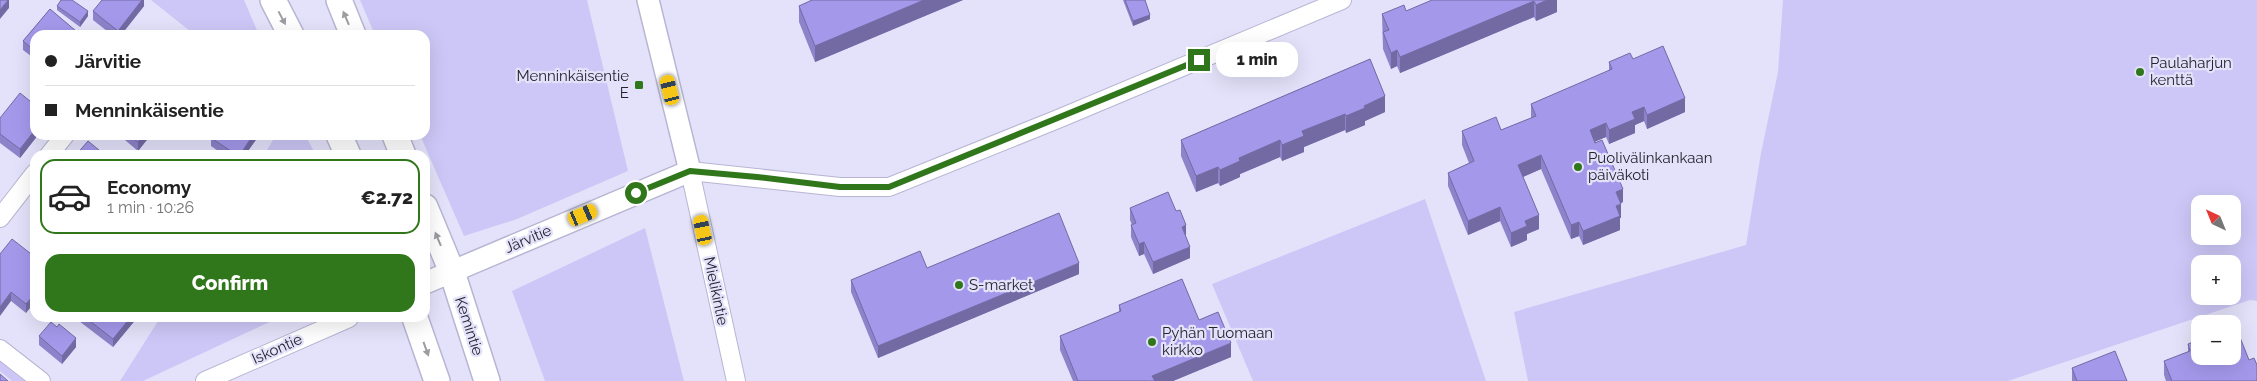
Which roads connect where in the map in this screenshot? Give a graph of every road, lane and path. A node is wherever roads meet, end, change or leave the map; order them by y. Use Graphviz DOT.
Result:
graph roads {
  1 [pos="273,0"];
  2 [pos="339,0"];
  3 [pos="648,0"];
  4 [pos="1342,0"];
  5 [pos="288,30"];
  6 [pos="352,30"];
  7 [pos="61,140"];
  8 [pos="53,150"];
  9 [pos="690,171"];
  10 [pos="30,179"];
  11 [pos="0,218"];
  12 [pos="430,220"];
  13 [pos="452,272"];
  14 [pos="430,281"];
  15 [pos="340,322"];
  16 [pos="416,322"];
  17 [pos="0,349"];
  18 [pos="41,381"];
  19 [pos="205,381"];
  20 [pos="437,381"];
  21 [pos="487,381"];
  22 [pos="736,381"];
  1 -- 5 [label="main road, one-way"];
  6 -- 2 [label="main road, one-way"];
  3 -- 9 [label="street"];
  4 -- 9 [label="street"];
  7 -- 8 [label="street"];
  9 -- 13 [label="street, Järvitie"];
  9 -- 22 [label="street, Mielikintie"];
  10 -- 11 [label="street"];
  13 -- 12 [label="main road, Kemintie, one-way"];
  13 -- 14 [label="street, Järvitie"];
  13 -- 21 [label="main road, Kemintie"];
  15 -- 19 [label="street, Iskontie"];
  16 -- 20 [label="main road, one-way"];
  17 -- 18 [label="street"];
}
